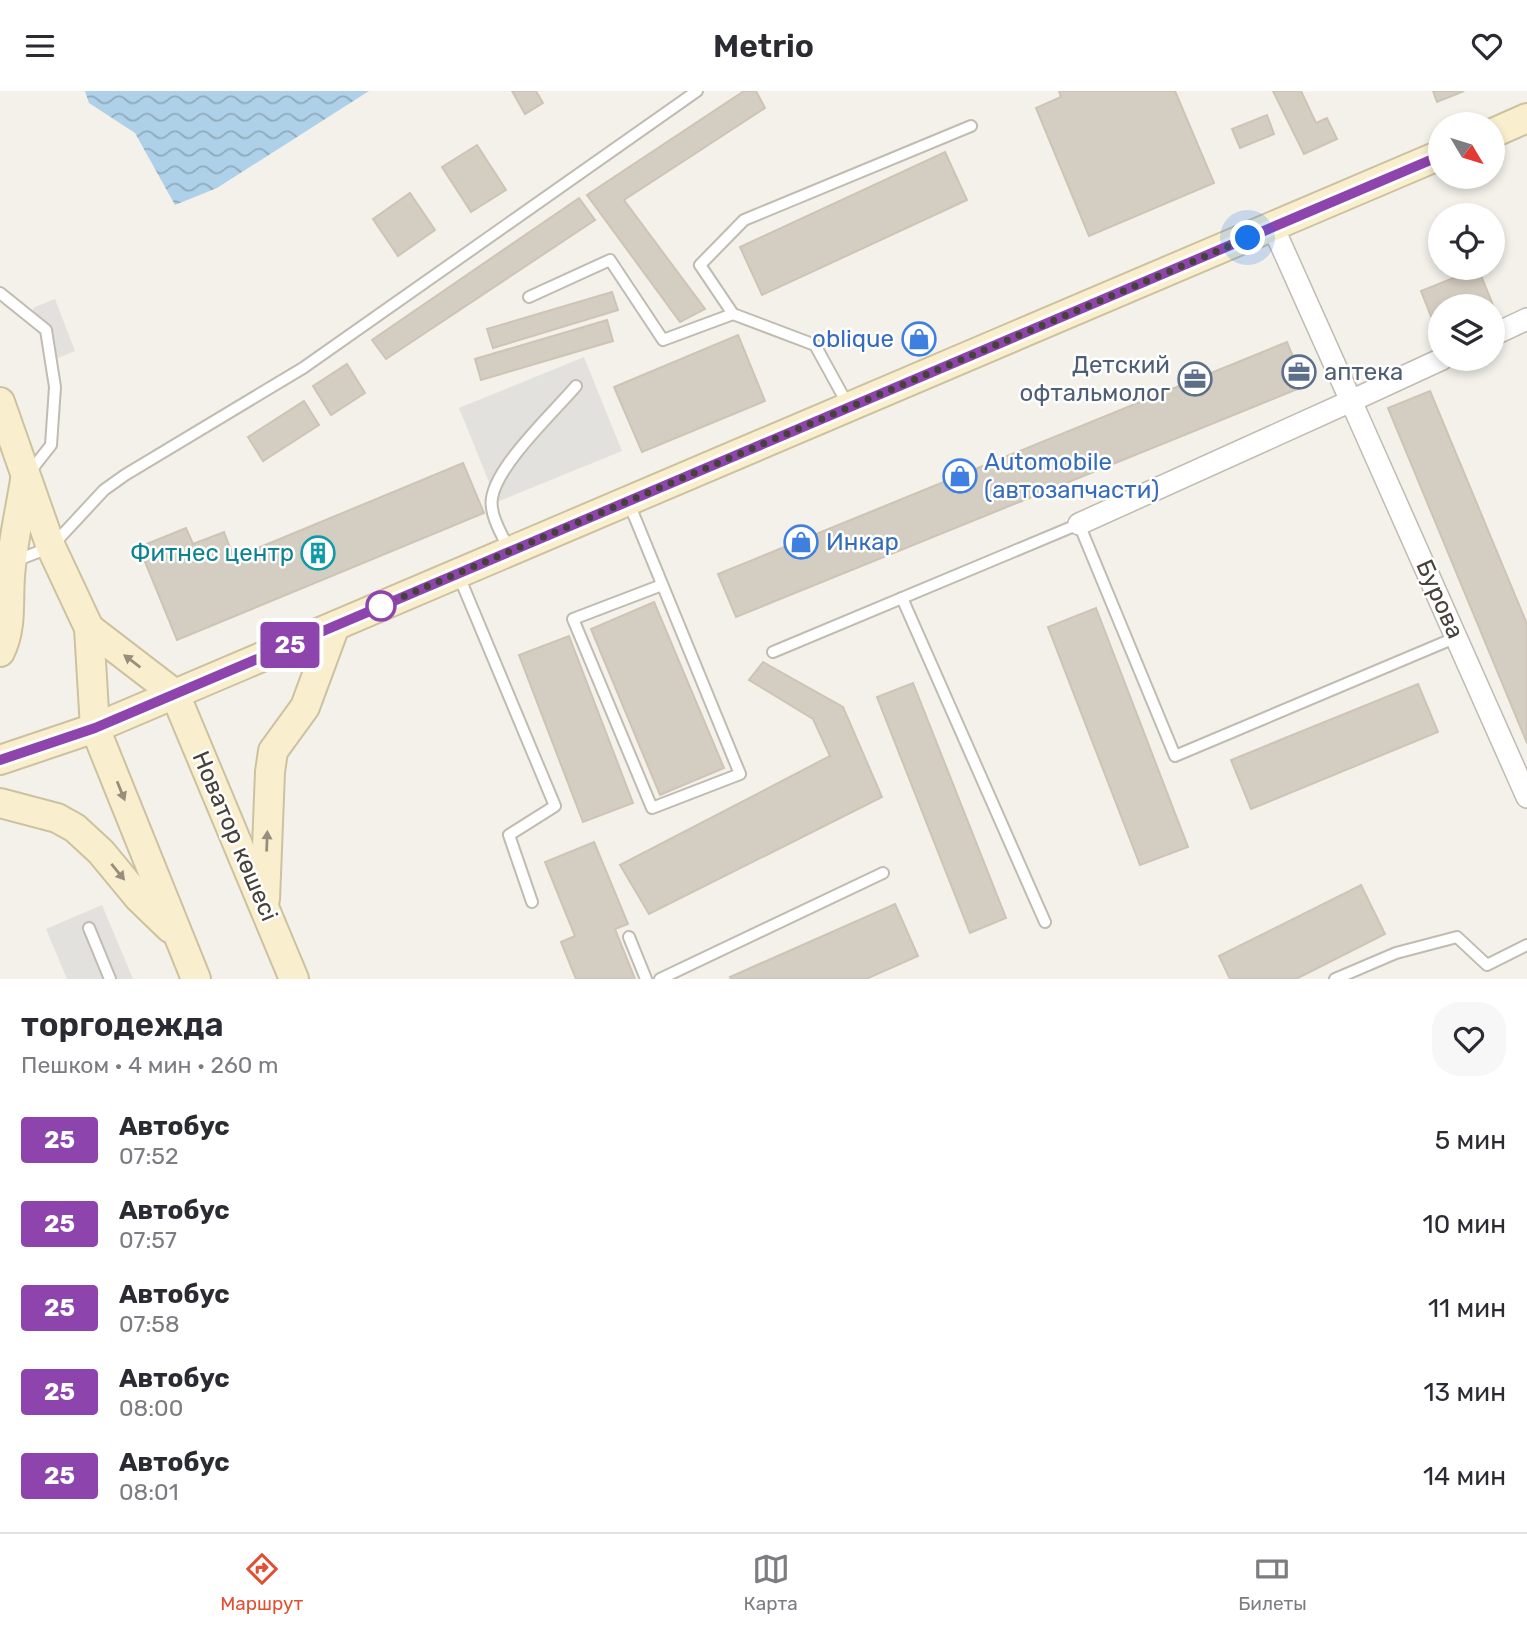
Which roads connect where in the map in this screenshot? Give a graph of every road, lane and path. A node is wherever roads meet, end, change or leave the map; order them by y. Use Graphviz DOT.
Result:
graph roads {
  1 [pos="697,91"];
  2 [pos="1527,118"];
  3 [pos="971,126"];
  4 [pos="1505,128"];
  5 [pos="1428,161"];
  6 [pos="1273,227"];
  7 [pos="0,293"];
  8 [pos="529,297"];
  9 [pos="733,314"];
  10 [pos="1527,319"];
  11 [pos="1505,329"];
  12 [pos="1428,365"];
  13 [pos="576,386"];
  14 [pos="0,401"];
  15 [pos="1350,401"];
  16 [pos="849,407"];
  17 [pos="25,478"];
  18 [pos="628,501"];
  19 [pos="1079,524"];
  20 [pos="51,547"];
  21 [pos="510,551"];
  22 [pos="6,565"];
  23 [pos="458,574"];
  24 [pos="662,585"];
  25 [pos="902,598"];
  26 [pos="335,626"];
  27 [pos="89,628"];
  28 [pos="1457,637"];
  29 [pos="0,652"];
  30 [pos="773,652"];
  31 [pos="175,694"];
  32 [pos="95,728"];
  33 [pos="0,760"];
  34 [pos="1527,797"];
  35 [pos="0,803"];
  36 [pos="883,873"];
  37 [pos="532,902"];
  38 [pos="264,909"];
  39 [pos="1045,922"];
  40 [pos="89,928"];
  41 [pos="177,934"];
  42 [pos="629,937"];
  43 [pos="1527,945"];
  44 [pos="110,979"];
  45 [pos="195,979"];
  46 [pos="295,979"];
  47 [pos="646,979"];
  48 [pos="660,979"];
  49 [pos="1335,979"];
  1 -- 20 [label="lane"];
  2 -- 4 [label="main road"];
  3 -- 9 [label="lane"];
  5 -- 6 [label="main road"];
  6 -- 15 [label="street, Бурова"];
  6 -- 16 [label="main road"];
  7 -- 17 [label="lane"];
  8 -- 9 [label="lane"];
  9 -- 16 [label="lane"];
  10 -- 11 [label="street"];
  12 -- 15 [label="street"];
  13 -- 21 [label="lane"];
  14 -- 17 [label="main road"];
  15 -- 19 [label="street"];
  15 -- 28 [label="street, Бурова"];
  16 -- 18 [label="main road"];
  17 -- 20 [label="main road"];
  17 -- 22 [label="main road"];
  18 -- 21 [label="main road"];
  18 -- 24 [label="lane"];
  19 -- 25 [label="lane"];
  19 -- 28 [label="lane"];
  20 -- 22 [label="lane"];
  20 -- 27 [label="main road"];
  21 -- 23 [label="main road"];
  22 -- 29 [label="main road"];
  23 -- 26 [label="main road"];
  23 -- 37 [label="lane"];
  24 -- 24 [label="lane"];
  25 -- 30 [label="lane"];
  25 -- 39 [label="lane"];
  26 -- 31 [label="main road"];
  38 -- 26 [label="main road, one-way"];
  31 -- 27 [label="main road, one-way"];
  27 -- 32 [label="main road"];
  28 -- 34 [label="street, Бурова"];
  31 -- 32 [label="main road"];
  31 -- 38 [label="main road, Новатор көшесі"];
  32 -- 33 [label="main road"];
  32 -- 41 [label="main road, one-way"];
  35 -- 41 [label="main road, one-way"];
  36 -- 48 [label="lane"];
  38 -- 46 [label="main road, Новатор көшесі"];
  40 -- 44 [label="lane"];
  41 -- 45 [label="main road"];
  42 -- 47 [label="lane"];
  43 -- 49 [label="lane"];
}
